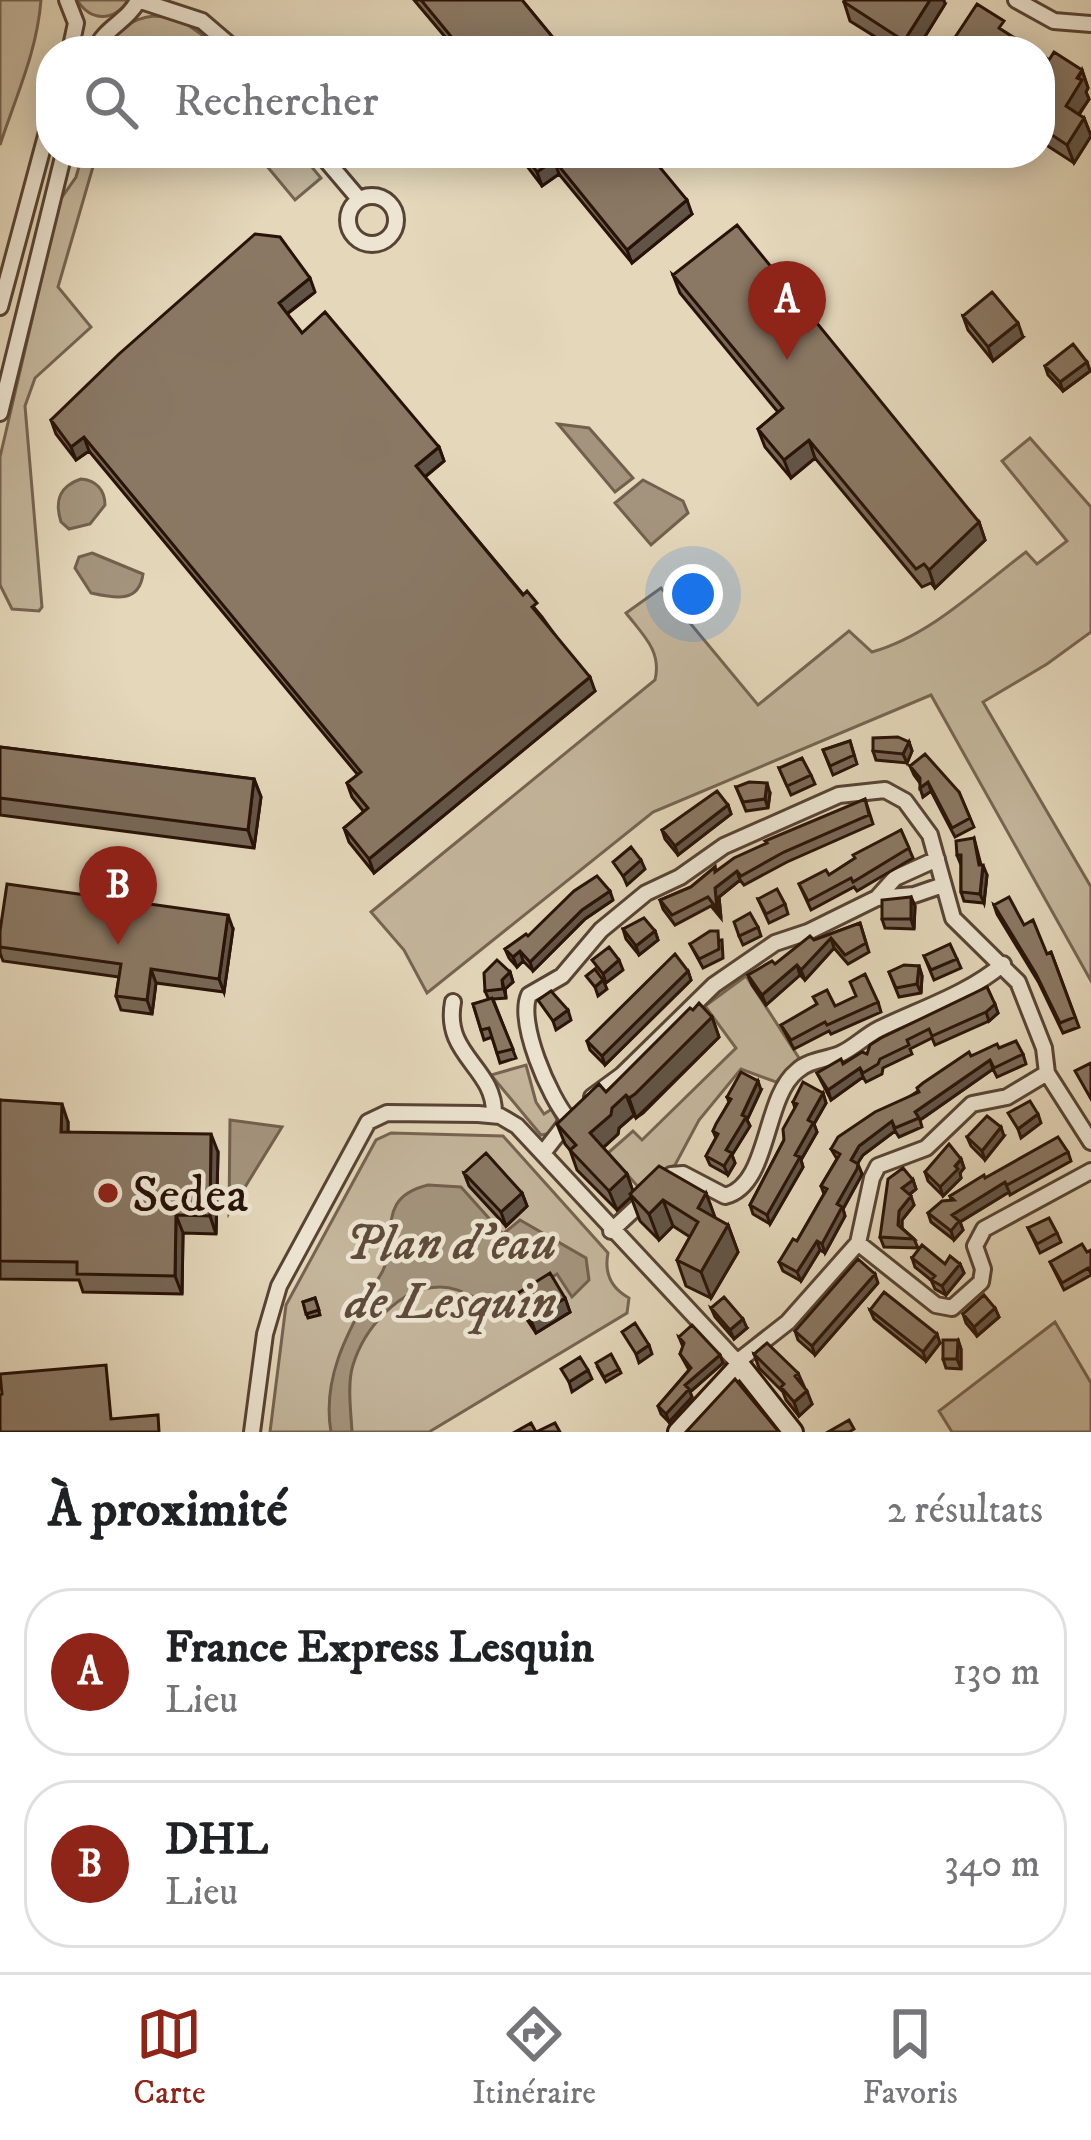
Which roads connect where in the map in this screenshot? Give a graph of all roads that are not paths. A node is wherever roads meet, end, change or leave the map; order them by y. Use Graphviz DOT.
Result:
graph roads {
  1 [pos="138,0"];
  2 [pos="1016,0"];
  3 [pos="70,6"];
  4 [pos="117,23"];
  5 [pos="1091,24"];
  6 [pos="75,36"];
  7 [pos="103,36"];
  8 [pos="220,36"];
  9 [pos="37,168"];
  10 [pos="60,168"];
  11 [pos="332,168"];
  12 [pos="359,200"];
  13 [pos="1,298"];
  14 [pos="26,299"];
  15 [pos="0,413"];
  16 [pos="937,859"];
  17 [pos="943,885"];
  18 [pos="878,898"];
  19 [pos="1003,964"];
  20 [pos="453,1002"];
  21 [pos="1047,1073"];
  22 [pos="494,1114"];
  23 [pos="568,1120"];
  24 [pos="1091,1142"];
  25 [pos="543,1153"];
  26 [pos="1091,1171"];
  27 [pos="611,1231"];
  28 [pos="858,1243"];
  29 [pos="739,1364"];
  30 [pos="252,1432"];
  31 [pos="678,1432"];
  32 [pos="794,1432"];
  1 -- 4 [label="street"];
  1 -- 8 [label="street"];
  2 -- 5 [label="street"];
  3 -- 4 [label="street"];
  3 -- 6 [label="street"];
  4 -- 7 [label="street"];
  9 -- 13 [label="street"];
  10 -- 14 [label="street"];
  11 -- 12 [label="street"];
  13 -- 14 [label="street"];
  14 -- 15 [label="street"];
  16 -- 17 [label="street"];
  16 -- 18 [label="street"];
  16 -- 23 [label="street"];
  17 -- 18 [label="street"];
  17 -- 19 [label="street"];
  18 -- 23 [label="street"];
  19 -- 21 [label="street"];
  19 -- 27 [label="street"];
  20 -- 22 [label="street"];
  21 -- 24 [label="street"];
  21 -- 28 [label="street"];
  22 -- 25 [label="street"];
  22 -- 30 [label="street"];
  23 -- 25 [label="street"];
  25 -- 27 [label="street"];
  26 -- 28 [label="street"];
  27 -- 29 [label="street"];
  28 -- 29 [label="street"];
  29 -- 31 [label="street"];
  29 -- 32 [label="street"];
}
